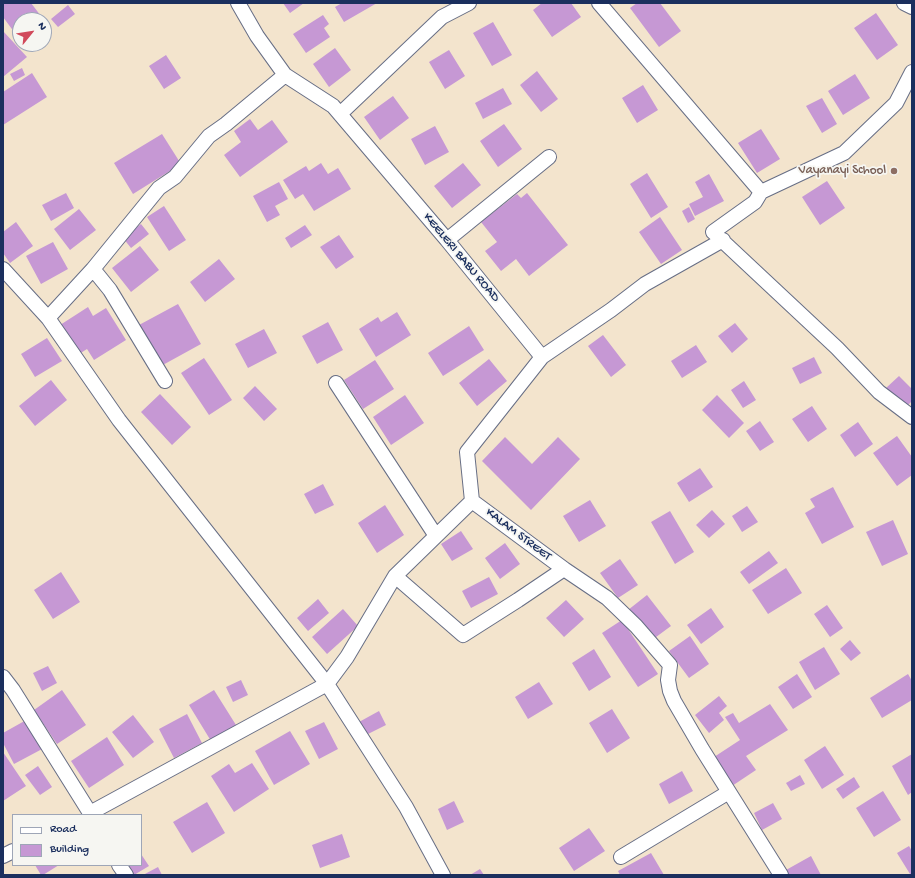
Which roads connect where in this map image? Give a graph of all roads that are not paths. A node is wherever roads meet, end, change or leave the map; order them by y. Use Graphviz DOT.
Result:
graph roads {
  1 [pos="238,3"];
  2 [pos="469,3"];
  3 [pos="599,3"];
  4 [pos="904,3"];
  5 [pos="912,7"];
  6 [pos="912,72"];
  7 [pos="285,76"];
  8 [pos="340,114"];
  9 [pos="549,157"];
  10 [pos="761,192"];
  11 [pos="447,240"];
  12 [pos="723,240"];
  13 [pos="3,269"];
  14 [pos="93,269"];
  15 [pos="48,318"];
  16 [pos="542,357"];
  17 [pos="165,381"];
  18 [pos="336,383"];
  19 [pos="912,417"];
  20 [pos="472,501"];
  21 [pos="436,536"];
  22 [pos="564,569"];
  23 [pos="395,576"];
  24 [pos="3,676"];
  25 [pos="327,684"];
  26 [pos="729,792"];
  27 [pos="89,814"];
  28 [pos="12,852"];
  29 [pos="3,856"];
  30 [pos="620,857"];
  31 [pos="120,866"];
  32 [pos="126,875"];
  33 [pos="443,875"];
  34 [pos="781,875"];
  1 -- 7 [label="street, KEELERI BABU ROAD"];
  2 -- 8 [label="street"];
  3 -- 10 [label="street"];
  4 -- 5 [label="street"];
  6 -- 10 [label="street"];
  7 -- 8 [label="street, KEELERI BABU ROAD"];
  7 -- 14 [label="street"];
  8 -- 11 [label="street, KEELERI BABU ROAD"];
  9 -- 11 [label="street"];
  10 -- 12 [label="street"];
  11 -- 16 [label="street, KEELERI BABU ROAD"];
  12 -- 16 [label="street"];
  12 -- 19 [label="street"];
  13 -- 15 [label="street"];
  14 -- 15 [label="street"];
  14 -- 17 [label="street"];
  15 -- 25 [label="street"];
  16 -- 20 [label="street"];
  18 -- 21 [label="street"];
  20 -- 21 [label="street"];
  20 -- 22 [label="street, KALAM STREET"];
  21 -- 23 [label="street"];
  22 -- 23 [label="street"];
  22 -- 26 [label="street, KALAM STREET"];
  23 -- 25 [label="street"];
  24 -- 27 [label="street"];
  25 -- 27 [label="street"];
  25 -- 33 [label="street"];
  26 -- 30 [label="street"];
  26 -- 34 [label="street"];
  28 -- 29 [label="street"];
  31 -- 32 [label="street"];
}
